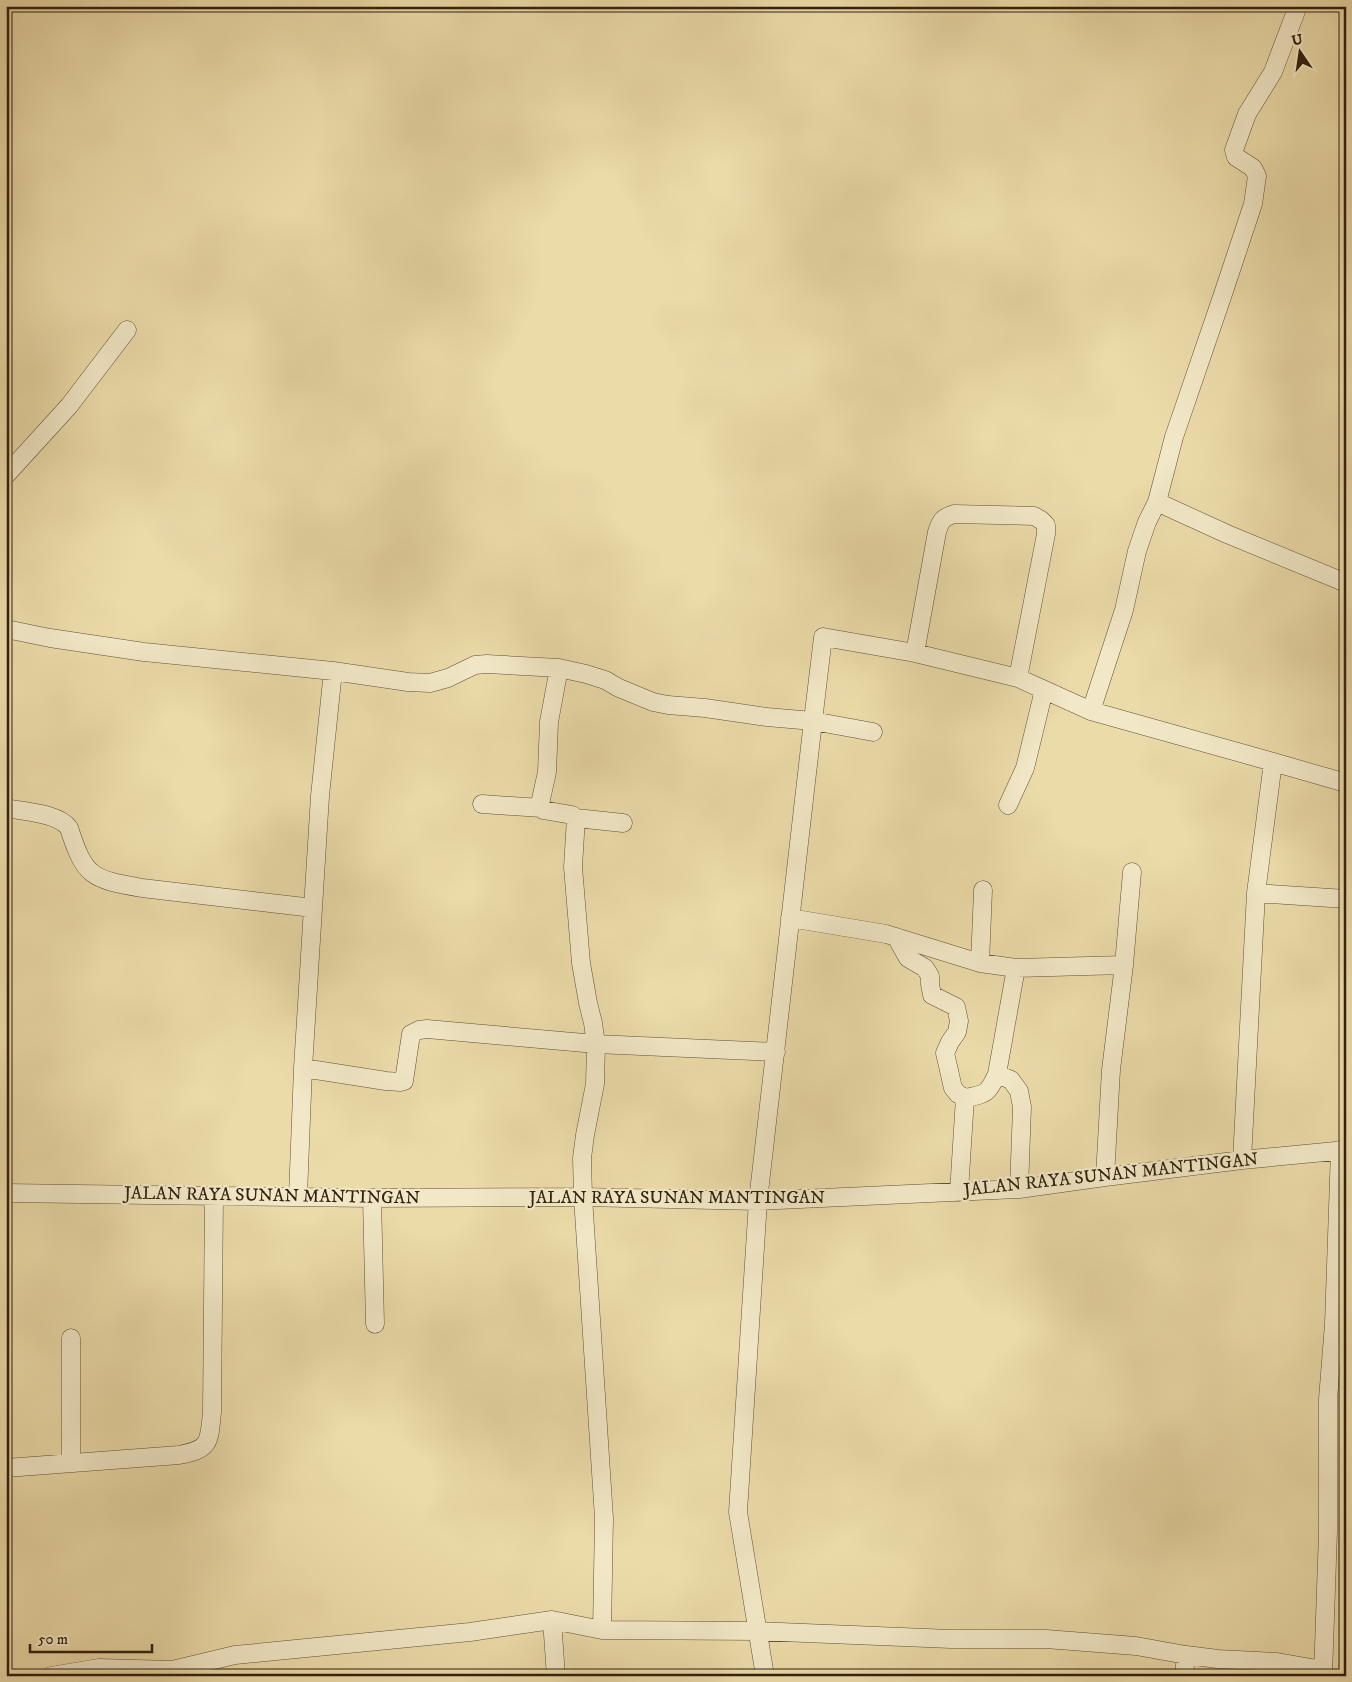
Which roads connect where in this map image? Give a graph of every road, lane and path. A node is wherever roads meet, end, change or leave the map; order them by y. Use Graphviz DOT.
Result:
graph roads {
  1 [pos="1298,6"];
  2 [pos="127,330"];
  3 [pos="6,475"];
  4 [pos="1157,502"];
  5 [pos="1346,583"];
  6 [pos="6,629"];
  7 [pos="915,653"];
  8 [pos="558,668"];
  9 [pos="333,671"];
  10 [pos="1018,678"];
  11 [pos="1044,690"];
  12 [pos="1091,711"];
  13 [pos="813,722"];
  14 [pos="873,732"];
  15 [pos="1273,762"];
  16 [pos="1346,783"];
  17 [pos="482,804"];
  18 [pos="1008,805"];
  19 [pos="6,808"];
  20 [pos="541,808"];
  21 [pos="576,818"];
  22 [pos="623,823"];
  23 [pos="1132,872"];
  24 [pos="983,890"];
  25 [pos="1256,893"];
  26 [pos="1346,899"];
  27 [pos="313,908"];
  28 [pos="790,918"];
  29 [pos="896,937"];
  30 [pos="980,964"];
  31 [pos="1124,966"];
  32 [pos="1016,968"];
  33 [pos="596,1044"];
  34 [pos="776,1052"];
  35 [pos="302,1068"];
  36 [pos="998,1074"];
  37 [pos="965,1098"];
  38 [pos="1343,1150"];
  39 [pos="1242,1160"];
  40 [pos="1105,1177"];
  41 [pos="1019,1189"];
  42 [pos="959,1192"];
  43 [pos="6,1193"];
  44 [pos="214,1196"];
  45 [pos="298,1196"];
  46 [pos="583,1197"];
  47 [pos="372,1198"];
  48 [pos="758,1201"];
  49 [pos="374,1324"];
  50 [pos="71,1338"];
  51 [pos="71,1463"];
  52 [pos="6,1468"];
  53 [pos="552,1620"];
  54 [pos="602,1630"];
  55 [pos="758,1631"];
  56 [pos="1186,1655"];
  57 [pos="1323,1673"];
  58 [pos="51,1676"];
  59 [pos="556,1676"];
  60 [pos="765,1676"];
  61 [pos="1184,1676"];
  1 -- 4 [label="street"];
  2 -- 3 [label="street"];
  4 -- 5 [label="street"];
  4 -- 12 [label="street"];
  6 -- 9 [label="street"];
  7 -- 10 [label="street"];
  7 -- 10 [label="street"];
  7 -- 13 [label="street"];
  8 -- 9 [label="street"];
  8 -- 13 [label="street"];
  8 -- 20 [label="street"];
  9 -- 27 [label="street"];
  10 -- 11 [label="street"];
  11 -- 12 [label="street"];
  11 -- 18 [label="street"];
  12 -- 15 [label="street"];
  13 -- 14 [label="street"];
  13 -- 28 [label="street"];
  15 -- 16 [label="street"];
  15 -- 25 [label="street"];
  17 -- 20 [label="street"];
  19 -- 27 [label="street"];
  20 -- 21 [label="street"];
  21 -- 22 [label="street"];
  21 -- 33 [label="street"];
  23 -- 31 [label="street"];
  24 -- 30 [label="street"];
  25 -- 26 [label="street"];
  25 -- 39 [label="street"];
  27 -- 35 [label="street"];
  28 -- 29 [label="street"];
  28 -- 34 [label="street"];
  29 -- 30 [label="street"];
  29 -- 37 [label="street"];
  30 -- 32 [label="street"];
  31 -- 32 [label="street"];
  31 -- 40 [label="street"];
  32 -- 36 [label="street"];
  33 -- 34 [label="street"];
  33 -- 35 [label="street"];
  33 -- 46 [label="street"];
  34 -- 48 [label="street"];
  35 -- 45 [label="street"];
  36 -- 37 [label="street"];
  36 -- 41 [label="street"];
  37 -- 42 [label="street"];
  38 -- 39 [label="street, JALAN RAYA SUNAN MANTINGAN"];
  38 -- 57 [label="street"];
  39 -- 40 [label="street, JALAN RAYA SUNAN MANTINGAN"];
  40 -- 41 [label="street, JALAN RAYA SUNAN MANTINGAN"];
  41 -- 42 [label="street, JALAN RAYA SUNAN MANTINGAN"];
  42 -- 48 [label="street, JALAN RAYA SUNAN MANTINGAN"];
  43 -- 44 [label="street, JALAN RAYA SUNAN MANTINGAN"];
  44 -- 45 [label="street, JALAN RAYA SUNAN MANTINGAN"];
  44 -- 51 [label="street"];
  45 -- 47 [label="street, JALAN RAYA SUNAN MANTINGAN"];
  46 -- 47 [label="street, JALAN RAYA SUNAN MANTINGAN"];
  46 -- 48 [label="street, JALAN RAYA SUNAN MANTINGAN"];
  46 -- 54 [label="street"];
  47 -- 49 [label="street"];
  48 -- 55 [label="street"];
  50 -- 51 [label="street"];
  51 -- 52 [label="street"];
  53 -- 54 [label="street"];
  53 -- 58 [label="street"];
  53 -- 59 [label="street"];
  54 -- 55 [label="street"];
  55 -- 56 [label="street"];
  55 -- 60 [label="street"];
  56 -- 57 [label="street"];
  56 -- 61 [label="street"];
}
